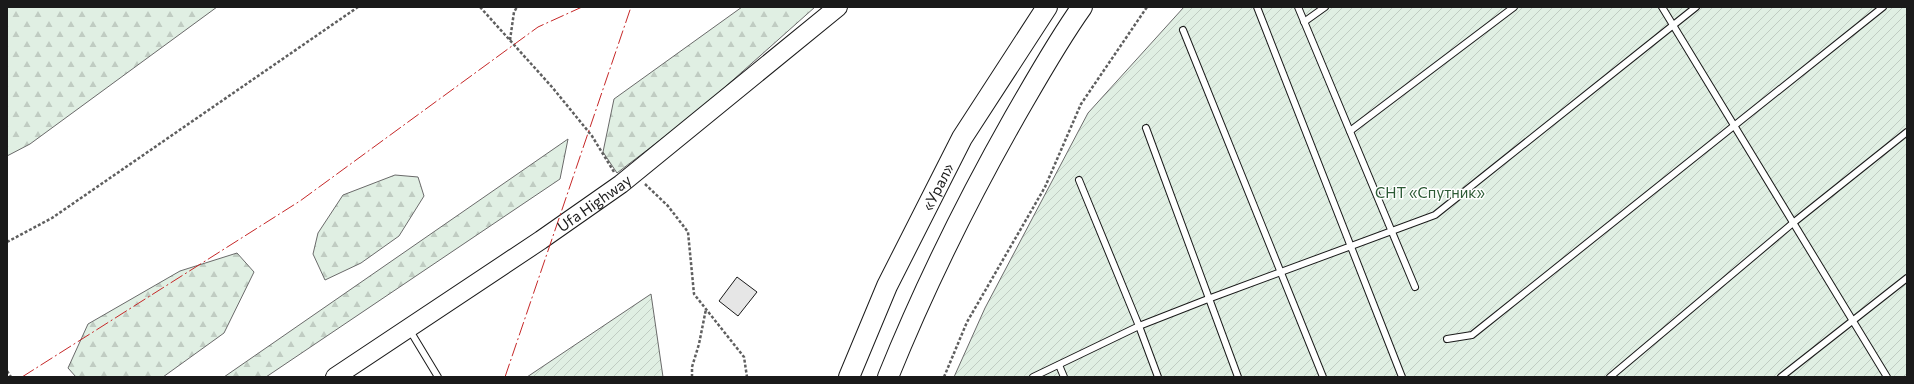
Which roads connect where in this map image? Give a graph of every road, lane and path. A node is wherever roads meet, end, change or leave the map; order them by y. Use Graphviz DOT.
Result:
graph roads {
  1 [pos="358,7"];
  2 [pos="480,7"];
  3 [pos="517,7"];
  4 [pos="838,7"];
  5 [pos="1047,7"];
  6 [pos="1082,7"];
  7 [pos="1147,7"];
  8 [pos="1257,7"];
  9 [pos="1298,7"];
  10 [pos="1325,7"];
  11 [pos="1514,7"];
  12 [pos="1662,7"];
  13 [pos="1696,7"];
  14 [pos="1883,7"];
  15 [pos="1304,22"];
  16 [pos="1673,26"];
  17 [pos="1183,30"];
  18 [pos="510,40"];
  19 [pos="1735,125"];
  20 [pos="1146,128"];
  21 [pos="1350,131"];
  22 [pos="1907,132"];
  23 [pos="628,179"];
  24 [pos="1079,180"];
  25 [pos="1794,223"];
  26 [pos="1392,230"];
  27 [pos="7,242"];
  28 [pos="1350,246"];
  29 [pos="1280,272"];
  30 [pos="1907,278"];
  31 [pos="1415,286"];
  32 [pos="1208,299"];
  33 [pos="706,308"];
  34 [pos="1852,321"];
  35 [pos="1139,326"];
  36 [pos="408,328"];
  37 [pos="1447,339"];
  38 [pos="1059,365"];
  39 [pos="7,371"];
  40 [pos="11,377"];
  41 [pos="335,377"];
  42 [pos="438,377"];
  43 [pos="692,377"];
  44 [pos="747,377"];
  45 [pos="849,377"];
  46 [pos="888,377"];
  47 [pos="944,377"];
  48 [pos="1033,377"];
  49 [pos="1064,377"];
  50 [pos="1158,377"];
  51 [pos="1238,377"];
  52 [pos="1323,377"];
  53 [pos="1402,377"];
  54 [pos="1610,377"];
  55 [pos="1781,377"];
  56 [pos="1887,377"];
  1 -- 27 [label="path"];
  2 -- 18 [label="path"];
  3 -- 18 [label="path"];
  4 -- 23 [label="main road, Ufa Highway"];
  5 -- 45 [label="main road, «Урал»"];
  6 -- 46 [label="main road"];
  7 -- 47 [label="path"];
  8 -- 28 [label="lane"];
  9 -- 15 [label="lane"];
  10 -- 15 [label="lane"];
  11 -- 21 [label="lane"];
  12 -- 16 [label="lane"];
  13 -- 16 [label="lane"];
  14 -- 19 [label="lane"];
  15 -- 21 [label="lane"];
  16 -- 19 [label="lane"];
  16 -- 26 [label="lane"];
  17 -- 29 [label="lane"];
  18 -- 23 [label="path"];
  19 -- 25 [label="lane"];
  19 -- 37 [label="lane"];
  20 -- 32 [label="lane"];
  21 -- 26 [label="lane"];
  22 -- 25 [label="lane"];
  23 -- 33 [label="path"];
  23 -- 36 [label="main road, Ufa Highway"];
  24 -- 35 [label="lane"];
  25 -- 34 [label="lane"];
  25 -- 54 [label="lane"];
  26 -- 28 [label="lane"];
  26 -- 31 [label="lane"];
  28 -- 29 [label="lane"];
  28 -- 53 [label="lane"];
  29 -- 32 [label="lane"];
  29 -- 52 [label="lane"];
  30 -- 34 [label="lane"];
  32 -- 35 [label="lane"];
  32 -- 51 [label="lane"];
  33 -- 43 [label="path"];
  33 -- 44 [label="path"];
  34 -- 55 [label="lane"];
  34 -- 56 [label="lane"];
  35 -- 38 [label="lane"];
  35 -- 50 [label="lane"];
  36 -- 41 [label="main road, Ufa Highway"];
  36 -- 42 [label="lane"];
  38 -- 48 [label="lane"];
  38 -- 49 [label="lane"];
  39 -- 40 [label="path"];
}
